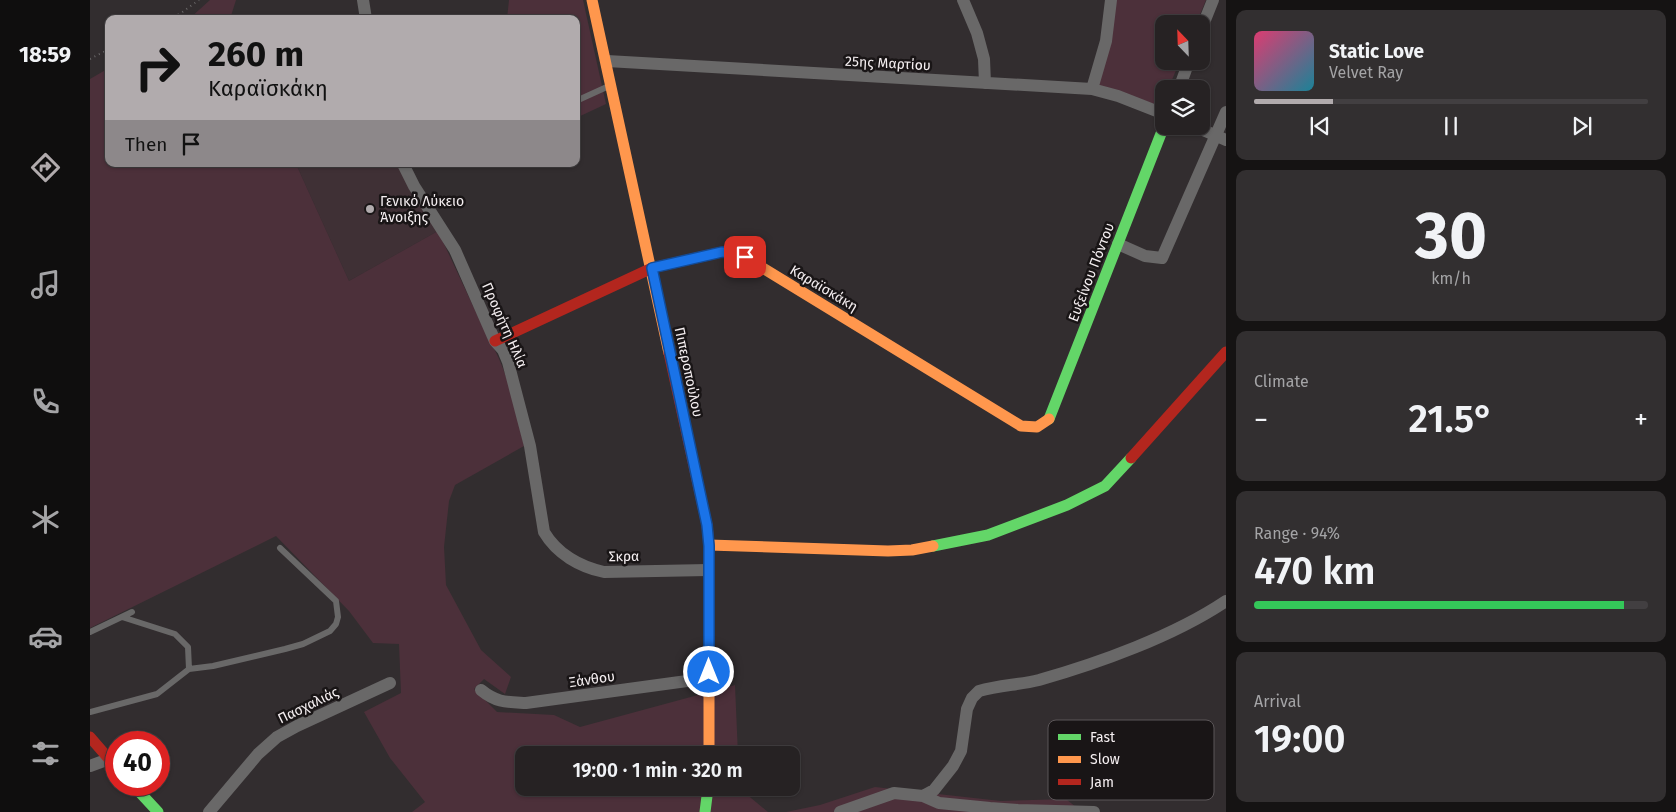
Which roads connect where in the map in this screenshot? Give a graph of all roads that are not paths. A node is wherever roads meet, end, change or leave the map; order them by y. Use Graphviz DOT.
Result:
graph roads {
  1 [pos="363,0"];
  2 [pos="592,0"];
  3 [pos="963,0"];
  4 [pos="1111,0"];
  5 [pos="1213,0"];
  6 [pos="365,15"];
  7 [pos="1207,15"];
  8 [pos="607,61"];
  9 [pos="985,83"];
  10 [pos="612,84"];
  11 [pos="1092,89"];
  12 [pos="580,99"];
  13 [pos="1155,110"];
  14 [pos="1226,112"];
  15 [pos="1160,135"];
  16 [pos="1221,138"];
  17 [pos="404,167"];
  18 [pos="1118,244"];
  19 [pos="652,268"];
  20 [pos="495,341"];
  21 [pos="1226,352"];
  22 [pos="1042,426"];
  23 [pos="549,541"];
  24 [pos="709,546"];
  25 [pos="280,548"];
  26 [pos="708,570"];
  27 [pos="1226,601"];
  28 [pos="132,612"];
  29 [pos="122,617"];
  30 [pos="90,632"];
  31 [pos="190,669"];
  32 [pos="709,678"];
  33 [pos="390,683"];
  34 [pos="481,690"];
  35 [pos="90,712"];
  36 [pos="90,737"];
  37 [pos="710,746"];
  38 [pos="105,755"];
  39 [pos="105,764"];
  40 [pos="90,766"];
  41 [pos="143,796"];
  42 [pos="707,796"];
  43 [pos="923,796"];
  44 [pos="158,812"];
  45 [pos="209,812"];
  46 [pos="705,812"];
  47 [pos="840,812"];
  48 [pos="1094,812"];
  1 -- 6 [label="street"];
  2 -- 8 [label="street, Πιπεροπούλου"];
  3 -- 9 [label="street"];
  4 -- 11 [label="street"];
  5 -- 7 [label="street"];
  8 -- 9 [label="street, 25ης Μαρτίου"];
  8 -- 10 [label="street, Πιπεροπούλου"];
  9 -- 11 [label="street, 25ης Μαρτίου"];
  10 -- 12 [label="lane"];
  10 -- 19 [label="street, Πιπεροπούλου"];
  11 -- 13 [label="street, 25ης Μαρτίου"];
  14 -- 16 [label="street"];
  15 -- 18 [label="street, Ευξείνου Πόντου"];
  16 -- 18 [label="street"];
  17 -- 20 [label="street, Προφήτη Ηλία"];
  18 -- 22 [label="street, Ευξείνου Πόντου"];
  19 -- 20 [label="street, Καραϊσκάκη"];
  19 -- 22 [label="street, Καραϊσκάκη"];
  19 -- 24 [label="street, Πιπεροπούλου"];
  20 -- 23 [label="street, Προφήτη Ηλία"];
  21 -- 24 [label="street"];
  23 -- 26 [label="street, Σκρα"];
  24 -- 26 [label="street, Πιπεροπούλου"];
  25 -- 31 [label="lane"];
  26 -- 32 [label="street, Πιπεροπούλου"];
  27 -- 43 [label="street"];
  28 -- 29 [label="lane"];
  29 -- 30 [label="lane"];
  29 -- 31 [label="lane"];
  31 -- 35 [label="lane"];
  32 -- 34 [label="street, Ξάνθου"];
  32 -- 37 [label="street, Πιπεροπούλου"];
  33 -- 45 [label="street, Πασχαλιάς"];
  36 -- 38 [label="street"];
  39 -- 40 [label="street"];
  41 -- 44 [label="street"];
  42 -- 46 [label="street"];
  43 -- 47 [label="street"];
  43 -- 48 [label="street"];
}
